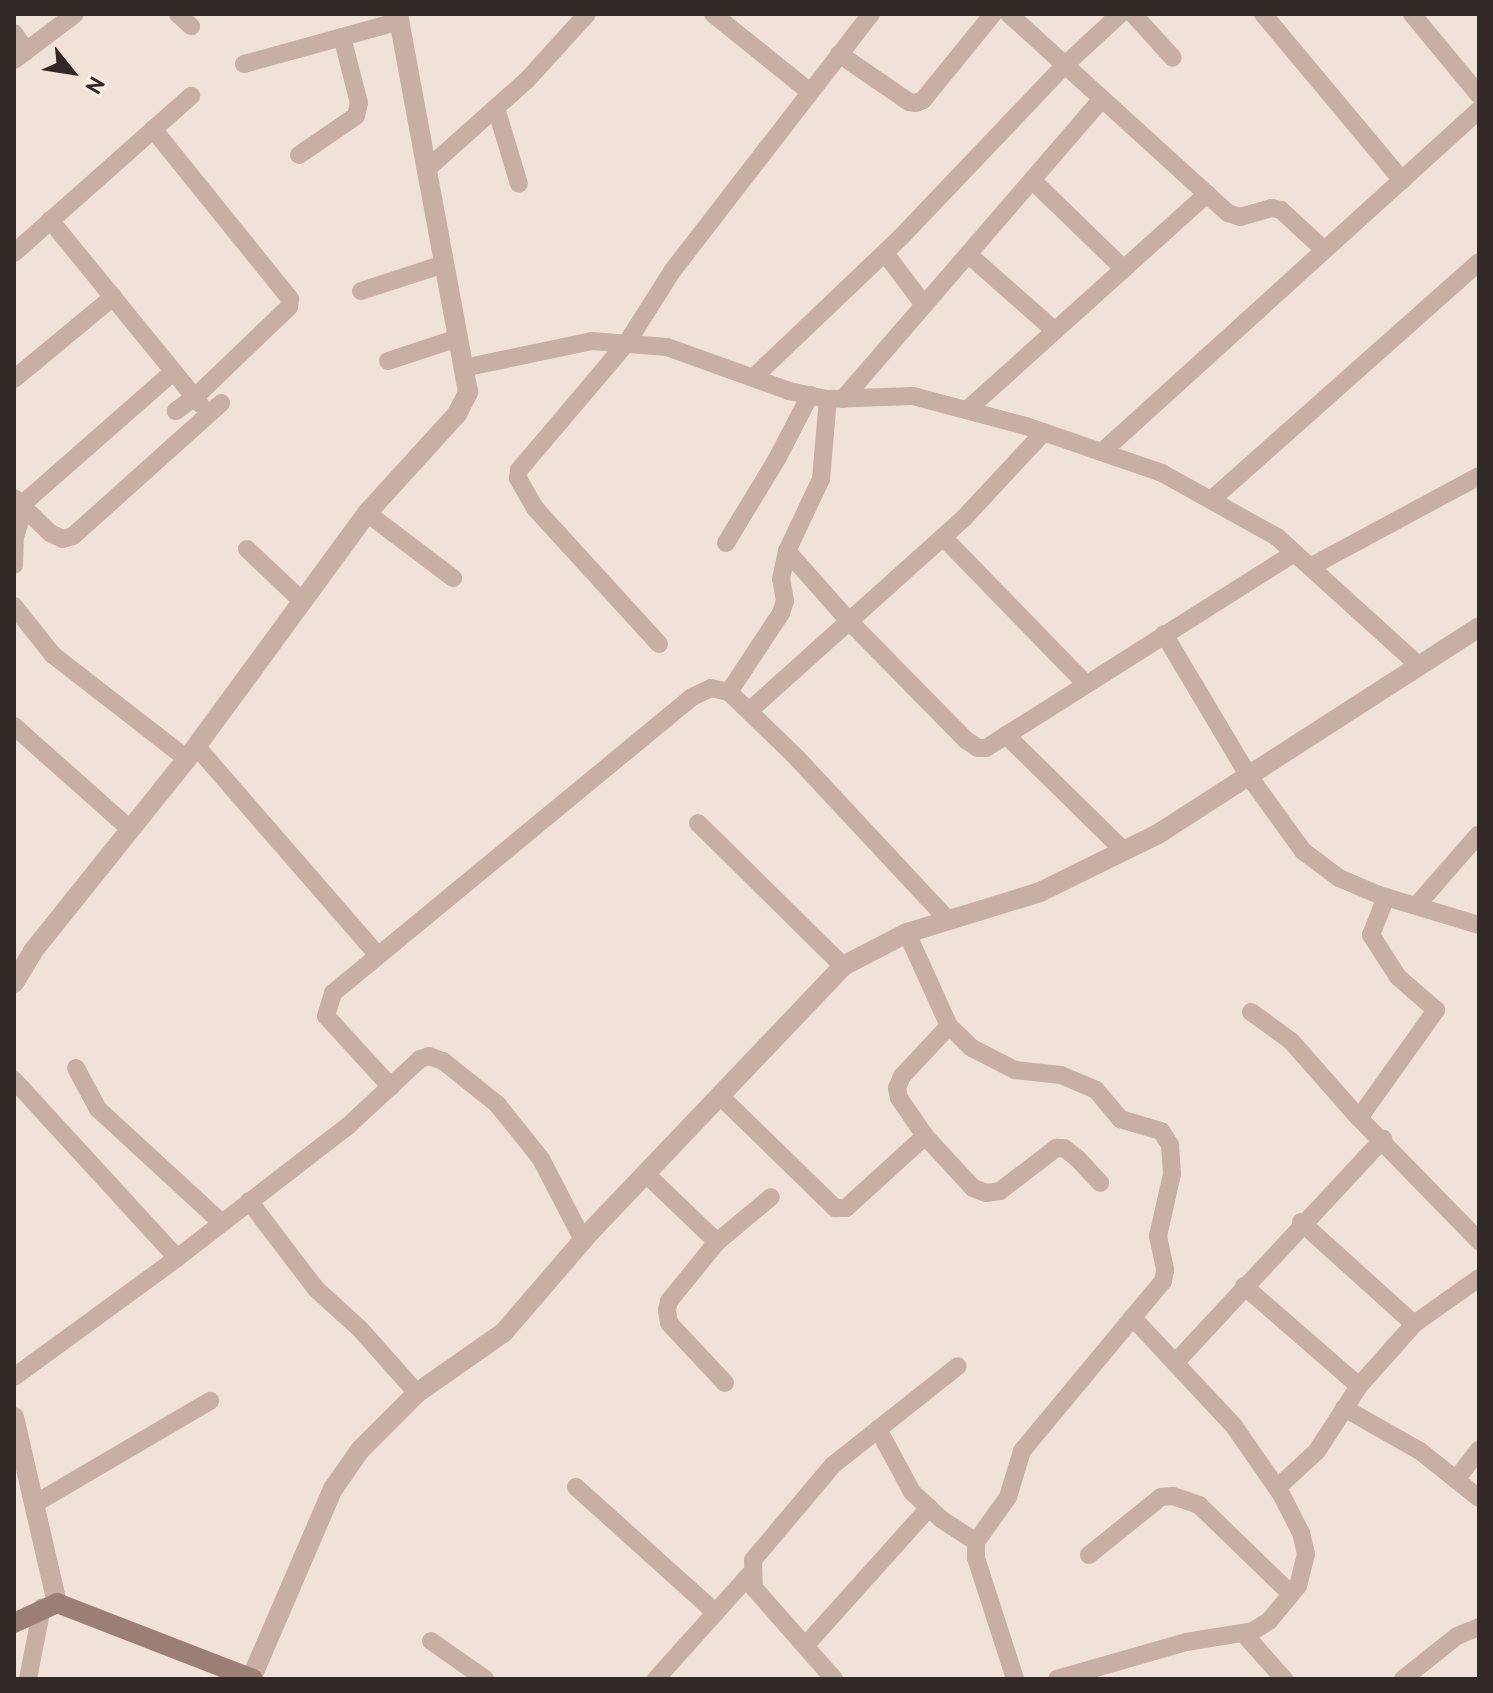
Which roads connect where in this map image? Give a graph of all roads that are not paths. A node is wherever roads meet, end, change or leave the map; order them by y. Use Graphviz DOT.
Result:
graph roads {
  1 [pos="75,14"];
  2 [pos="587,14"];
  3 [pos="713,14"];
  4 [pos="871,14"];
  5 [pos="993,14"];
  6 [pos="1009,14"];
  7 [pos="1120,14"];
  8 [pos="1133,14"];
  9 [pos="1263,14"];
  10 [pos="1419,17"];
  11 [pos="399,18"];
  12 [pos="14,33"];
  13 [pos="342,37"];
  14 [pos="839,54"];
  15 [pos="20,56"];
  16 [pos="1173,58"];
  17 [pos="244,64"];
  18 [pos="1065,65"];
  19 [pos="810,92"];
  20 [pos="1479,94"];
  21 [pos="191,96"];
  22 [pos="1102,99"];
  23 [pos="496,108"];
  24 [pos="1479,110"];
  25 [pos="153,129"];
  26 [pos="299,155"];
  27 [pos="427,169"];
  28 [pos="1032,180"];
  29 [pos="1402,180"];
  30 [pos="519,184"];
  31 [pos="1207,194"];
  32 [pos="50,220"];
  33 [pos="1324,250"];
  34 [pos="14,253"];
  35 [pos="885,253"];
  36 [pos="968,254"];
  37 [pos="1479,262"];
  38 [pos="444,264"];
  39 [pos="1124,269"];
  40 [pos="361,291"];
  41 [pos="113,297"];
  42 [pos="924,305"];
  43 [pos="1055,331"];
  44 [pos="458,338"];
  45 [pos="626,344"];
  46 [pos="388,361"];
  47 [pos="463,368"];
  48 [pos="173,372"];
  49 [pos="753,378"];
  50 [pos="14,379"];
  51 [pos="195,397"];
  52 [pos="827,398"];
  53 [pos="967,410"];
  54 [pos="176,411"];
  55 [pos="1044,432"];
  56 [pos="1102,452"];
  57 [pos="1479,476"];
  58 [pos="1211,500"];
  59 [pos="18,503"];
  60 [pos="367,513"];
  61 [pos="943,537"];
  62 [pos="726,543"];
  63 [pos="247,549"];
  64 [pos="787,551"];
  65 [pos="1295,553"];
  66 [pos="14,565"];
  67 [pos="1310,567"];
  68 [pos="453,578"];
  69 [pos="303,602"];
  70 [pos="15,609"];
  71 [pos="849,621"];
  72 [pos="1479,627"];
  73 [pos="1164,634"];
  74 [pos="659,644"];
  75 [pos="1417,664"];
  76 [pos="1085,683"];
  77 [pos="729,692"];
  78 [pos="749,711"];
  79 [pos="14,726"];
  80 [pos="1006,735"];
  81 [pos="192,752"];
  82 [pos="1248,775"];
  83 [pos="698,823"];
  84 [pos="130,829"];
  85 [pos="1479,834"];
  86 [pos="1124,851"];
  87 [pos="1386,897"];
  88 [pos="1417,905"];
  89 [pos="948,920"];
  90 [pos="1479,925"];
  91 [pos="907,933"];
  92 [pos="378,955"];
  93 [pos="843,966"];
  94 [pos="14,983"];
  95 [pos="1251,1012"];
  96 [pos="949,1026"];
  97 [pos="76,1068"];
  98 [pos="14,1080"];
  99 [pos="391,1087"];
  100 [pos="720,1096"];
  101 [pos="1359,1118"];
  102 [pos="925,1136"];
  103 [pos="1383,1139"];
  104 [pos="646,1174"];
  105 [pos="1100,1183"];
  106 [pos="771,1197"];
  107 [pos="249,1201"];
  108 [pos="221,1222"];
  109 [pos="1301,1222"];
  110 [pos="583,1240"];
  111 [pos="1479,1241"];
  112 [pos="717,1242"];
  113 [pos="177,1258"];
  114 [pos="1479,1278"];
  115 [pos="1244,1286"];
  116 [pos="1132,1317"];
  117 [pos="1414,1324"];
  118 [pos="1175,1363"];
  119 [pos="958,1366"];
  120 [pos="14,1377"];
  121 [pos="725,1383"];
  122 [pos="1359,1386"];
  123 [pos="417,1393"];
  124 [pos="210,1401"];
  125 [pos="1344,1408"];
  126 [pos="14,1417"];
  127 [pos="878,1429"];
  128 [pos="1479,1450"];
  129 [pos="1456,1480"];
  130 [pos="576,1487"];
  131 [pos="1277,1488"];
  132 [pos="1479,1498"];
  133 [pos="36,1503"];
  134 [pos="929,1508"];
  135 [pos="976,1542"];
  136 [pos="1089,1555"];
  137 [pos="751,1573"];
  138 [pos="1291,1594"];
  139 [pos="50,1605"];
  140 [pos="716,1613"];
  141 [pos="14,1623"];
  142 [pos="1479,1627"];
  143 [pos="1243,1633"];
  144 [pos="431,1641"];
  145 [pos="805,1646"];
  146 [pos="245,1678"];
  147 [pos="28,1679"];
  148 [pos="485,1679"];
  149 [pos="656,1679"];
  150 [pos="834,1679"];
  151 [pos="1015,1679"];
  152 [pos="1057,1679"];
  153 [pos="1284,1679"];
  154 [pos="1403,1679"];
  1 -- 15 [label="street"];
  2 -- 23 [label="street"];
  3 -- 19 [label="street"];
  4 -- 14 [label="street"];
  5 -- 14 [label="street"];
  6 -- 18 [label="street"];
  7 -- 18 [label="street"];
  8 -- 16 [label="street"];
  9 -- 29 [label="street"];
  10 -- 20 [label="street"];
  11 -- 13 [label="street"];
  11 -- 27 [label="street"];
  12 -- 15 [label="street"];
  13 -- 17 [label="street"];
  13 -- 26 [label="street"];
  14 -- 19 [label="street"];
  18 -- 22 [label="street"];
  18 -- 35 [label="street"];
  19 -- 45 [label="street"];
  21 -- 25 [label="street"];
  22 -- 28 [label="street"];
  22 -- 31 [label="street"];
  23 -- 27 [label="street"];
  23 -- 30 [label="street"];
  24 -- 29 [label="street"];
  25 -- 32 [label="street"];
  25 -- 51 [label="street"];
  27 -- 38 [label="street"];
  28 -- 36 [label="street"];
  28 -- 39 [label="street"];
  29 -- 33 [label="street"];
  31 -- 33 [label="street"];
  31 -- 39 [label="street"];
  32 -- 34 [label="street"];
  32 -- 41 [label="street"];
  33 -- 56 [label="street"];
  35 -- 42 [label="street"];
  35 -- 49 [label="street"];
  36 -- 42 [label="street"];
  36 -- 43 [label="street"];
  37 -- 58 [label="street"];
  38 -- 40 [label="street"];
  38 -- 44 [label="street"];
  39 -- 43 [label="street"];
  41 -- 48 [label="street"];
  41 -- 50 [label="street"];
  42 -- 52 [label="street"];
  43 -- 53 [label="street"];
  44 -- 46 [label="street"];
  44 -- 47 [label="street"];
  45 -- 47 [label="street"];
  45 -- 49 [label="street"];
  45 -- 74 [label="street"];
  47 -- 60 [label="street"];
  48 -- 51 [label="street"];
  48 -- 59 [label="street"];
  49 -- 52 [label="street"];
  51 -- 54 [label="street"];
  51 -- 59 [label="street"];
  52 -- 53 [label="street"];
  52 -- 62 [label="street"];
  52 -- 64 [label="street"];
  53 -- 55 [label="street"];
  55 -- 56 [label="street"];
  55 -- 61 [label="street"];
  56 -- 58 [label="street"];
  57 -- 67 [label="street"];
  58 -- 65 [label="street"];
  59 -- 66 [label="street"];
  60 -- 68 [label="street"];
  60 -- 69 [label="street"];
  61 -- 71 [label="street"];
  61 -- 76 [label="street"];
  63 -- 69 [label="street"];
  64 -- 71 [label="street"];
  64 -- 77 [label="street"];
  65 -- 67 [label="street"];
  65 -- 73 [label="street"];
  67 -- 75 [label="street"];
  69 -- 81 [label="street"];
  70 -- 81 [label="street"];
  71 -- 78 [label="street"];
  71 -- 80 [label="street"];
  72 -- 75 [label="street"];
  73 -- 76 [label="street"];
  73 -- 82 [label="street"];
  75 -- 82 [label="street"];
  76 -- 80 [label="street"];
  77 -- 78 [label="street"];
  77 -- 92 [label="street"];
  78 -- 89 [label="street"];
  79 -- 84 [label="street"];
  80 -- 86 [label="street"];
  81 -- 84 [label="street"];
  81 -- 92 [label="street"];
  82 -- 86 [label="street"];
  82 -- 87 [label="street"];
  83 -- 93 [label="street"];
  84 -- 94 [label="street"];
  85 -- 88 [label="street"];
  86 -- 89 [label="street"];
  87 -- 88 [label="street"];
  87 -- 101 [label="street"];
  88 -- 90 [label="street"];
  89 -- 91 [label="street"];
  91 -- 93 [label="street"];
  91 -- 96 [label="street"];
  92 -- 99 [label="street"];
  93 -- 100 [label="street"];
  95 -- 101 [label="street"];
  96 -- 102 [label="street"];
  96 -- 116 [label="street"];
  97 -- 108 [label="street"];
  98 -- 113 [label="street"];
  99 -- 107 [label="street"];
  99 -- 110 [label="street"];
  100 -- 102 [label="street"];
  100 -- 104 [label="street"];
  101 -- 103 [label="street"];
  102 -- 105 [label="street"];
  103 -- 109 [label="street"];
  103 -- 111 [label="street"];
  104 -- 110 [label="street"];
  104 -- 112 [label="street"];
  106 -- 112 [label="street"];
  107 -- 108 [label="street"];
  107 -- 123 [label="street"];
  108 -- 113 [label="street"];
  109 -- 115 [label="street"];
  109 -- 117 [label="street"];
  110 -- 123 [label="street"];
  112 -- 121 [label="street"];
  113 -- 120 [label="street"];
  114 -- 117 [label="street"];
  115 -- 118 [label="street"];
  115 -- 122 [label="street"];
  116 -- 118 [label="street"];
  116 -- 135 [label="street"];
  117 -- 122 [label="street"];
  118 -- 131 [label="street"];
  119 -- 127 [label="street"];
  122 -- 125 [label="street"];
  123 -- 146 [label="street"];
  124 -- 133 [label="street"];
  125 -- 129 [label="street"];
  125 -- 131 [label="street"];
  126 -- 133 [label="street"];
  127 -- 134 [label="street"];
  127 -- 137 [label="street"];
  128 -- 129 [label="street"];
  129 -- 132 [label="street"];
  130 -- 140 [label="street"];
  131 -- 138 [label="street"];
  133 -- 139 [label="street"];
  134 -- 135 [label="street"];
  134 -- 145 [label="street"];
  135 -- 151 [label="street"];
  136 -- 138 [label="street"];
  137 -- 140 [label="street"];
  137 -- 145 [label="street"];
  138 -- 143 [label="street"];
  139 -- 141 [label="main road"];
  139 -- 146 [label="main road"];
  139 -- 147 [label="street"];
  140 -- 149 [label="street"];
  142 -- 154 [label="street"];
  143 -- 152 [label="street"];
  143 -- 153 [label="street"];
  144 -- 148 [label="street"];
  145 -- 150 [label="street"];
}
